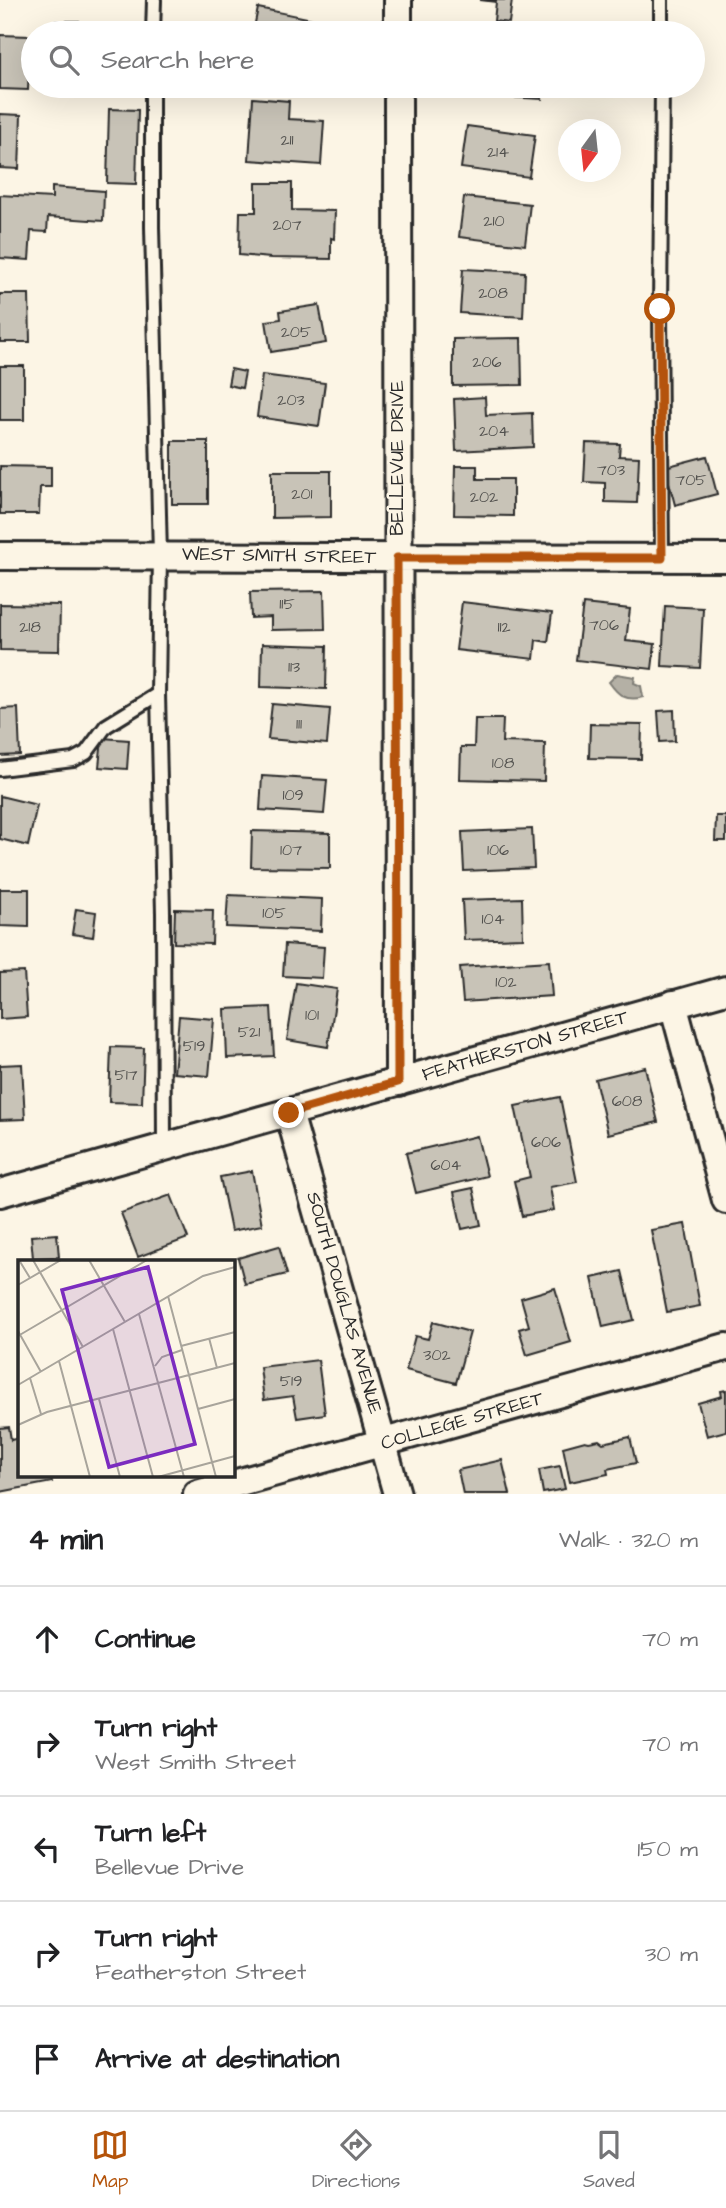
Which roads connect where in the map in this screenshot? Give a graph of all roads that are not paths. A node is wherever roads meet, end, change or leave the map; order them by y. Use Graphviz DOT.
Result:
graph roads {
  1 [pos="154,0"];
  2 [pos="398,0"];
  3 [pos="661,0"];
  4 [pos="153,21"];
  5 [pos="398,21"];
  6 [pos="661,21"];
  7 [pos="152,98"];
  8 [pos="398,98"];
  9 [pos="662,98"];
  10 [pos="160,555"];
  11 [pos="0,556"];
  12 [pos="397,558"];
  13 [pos="662,558"];
  14 [pos="726,558"];
  15 [pos="158,694"];
  16 [pos="0,769"];
  17 [pos="726,990"];
  18 [pos="673,1004"];
  19 [pos="398,1082"];
  20 [pos="289,1113"];
  21 [pos="164,1147"];
  22 [pos="0,1193"];
  23 [pos="726,1200"];
  24 [pos="726,1347"];
  25 [pos="383,1443"];
  26 [pos="197,1494"];
  27 [pos="397,1494"];
  1 -- 4 [label="lane"];
  2 -- 5 [label="street"];
  3 -- 6 [label="lane"];
  7 -- 10 [label="lane"];
  8 -- 12 [label="street, BELLEVUE DRIVE"];
  9 -- 13 [label="lane"];
  10 -- 11 [label="street, WEST SMITH STREET"];
  10 -- 12 [label="street, WEST SMITH STREET"];
  10 -- 15 [label="lane"];
  12 -- 13 [label="street, WEST SMITH STREET"];
  12 -- 19 [label="street, BELLEVUE DRIVE"];
  13 -- 14 [label="street, WEST SMITH STREET"];
  15 -- 16 [label="lane"];
  15 -- 21 [label="lane"];
  17 -- 18 [label="street, FEATHERSTON STREET"];
  18 -- 19 [label="street, FEATHERSTON STREET"];
  18 -- 23 [label="street"];
  19 -- 20 [label="street, FEATHERSTON STREET"];
  20 -- 21 [label="street, FEATHERSTON STREET"];
  20 -- 25 [label="street, SOUTH DOUGLAS AVENUE"];
  21 -- 22 [label="street, FEATHERSTON STREET"];
  24 -- 25 [label="street, COLLEGE STREET"];
  25 -- 26 [label="street, COLLEGE STREET"];
  25 -- 27 [label="street, SOUTH DOUGLAS AVENUE"];
}
